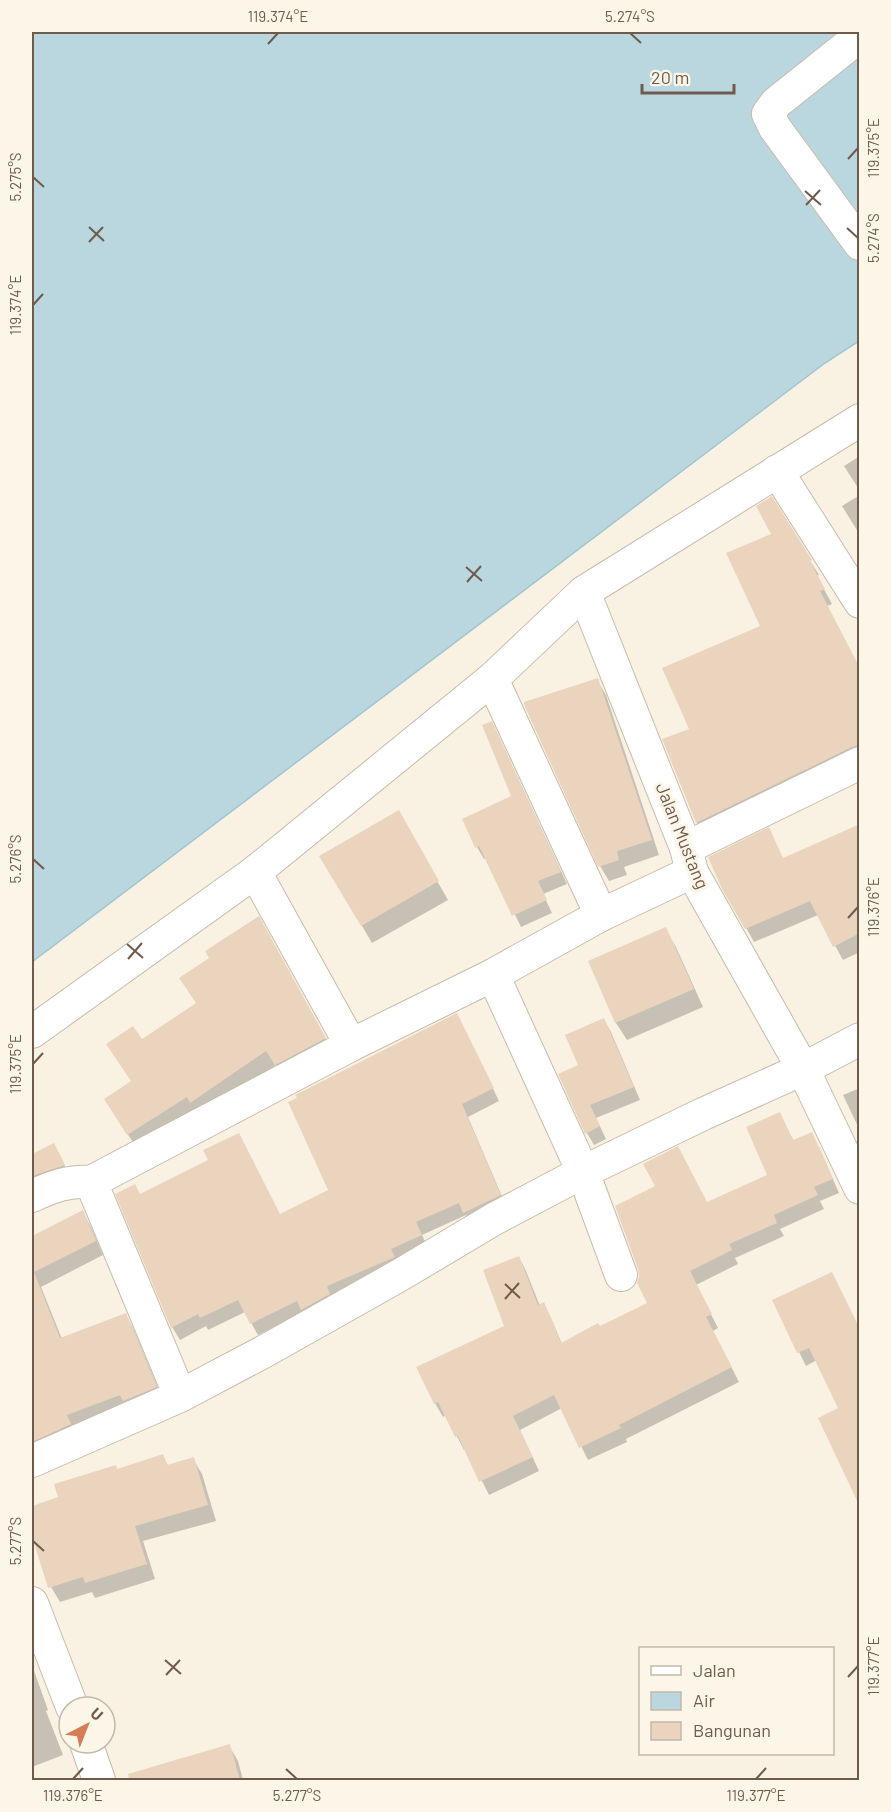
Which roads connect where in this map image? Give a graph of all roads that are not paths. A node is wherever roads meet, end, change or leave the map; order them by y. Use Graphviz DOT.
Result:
graph roads {
  1 [pos="860,36"];
  2 [pos="858,238"];
  3 [pos="860,420"];
  4 [pos="777,471"];
  5 [pos="584,592"];
  6 [pos="860,602"];
  7 [pos="492,679"];
  8 [pos="860,763"];
  9 [pos="689,860"];
  10 [pos="255,873"];
  11 [pos="601,915"];
  12 [pos="493,975"];
  13 [pos="32,1032"];
  14 [pos="860,1039"];
  15 [pos="351,1045"];
  16 [pos="803,1069"];
  17 [pos="583,1172"];
  18 [pos="91,1182"];
  19 [pos="860,1188"];
  20 [pos="32,1196"];
  21 [pos="621,1275"];
  22 [pos="180,1396"];
  23 [pos="32,1461"];
  24 [pos="32,1603"];
  25 [pos="67,1695"];
  26 [pos="90,1755"];
  27 [pos="99,1780"];
  1 -- 2 [label="street"];
  3 -- 4 [label="street"];
  4 -- 5 [label="street"];
  4 -- 6 [label="street"];
  5 -- 7 [label="street"];
  5 -- 9 [label="street, Jalan Mustang"];
  7 -- 10 [label="street"];
  7 -- 11 [label="street"];
  8 -- 9 [label="street"];
  9 -- 11 [label="street"];
  9 -- 16 [label="street, Jalan Mustang"];
  10 -- 13 [label="street"];
  10 -- 15 [label="street"];
  11 -- 12 [label="street"];
  12 -- 15 [label="street"];
  12 -- 17 [label="street"];
  14 -- 16 [label="street"];
  15 -- 18 [label="street"];
  16 -- 17 [label="street"];
  16 -- 19 [label="street, Jalan Mustang"];
  17 -- 21 [label="street"];
  17 -- 22 [label="street"];
  18 -- 20 [label="street"];
  18 -- 22 [label="street"];
  22 -- 23 [label="street"];
  24 -- 25 [label="street"];
  26 -- 27 [label="street"];
}
